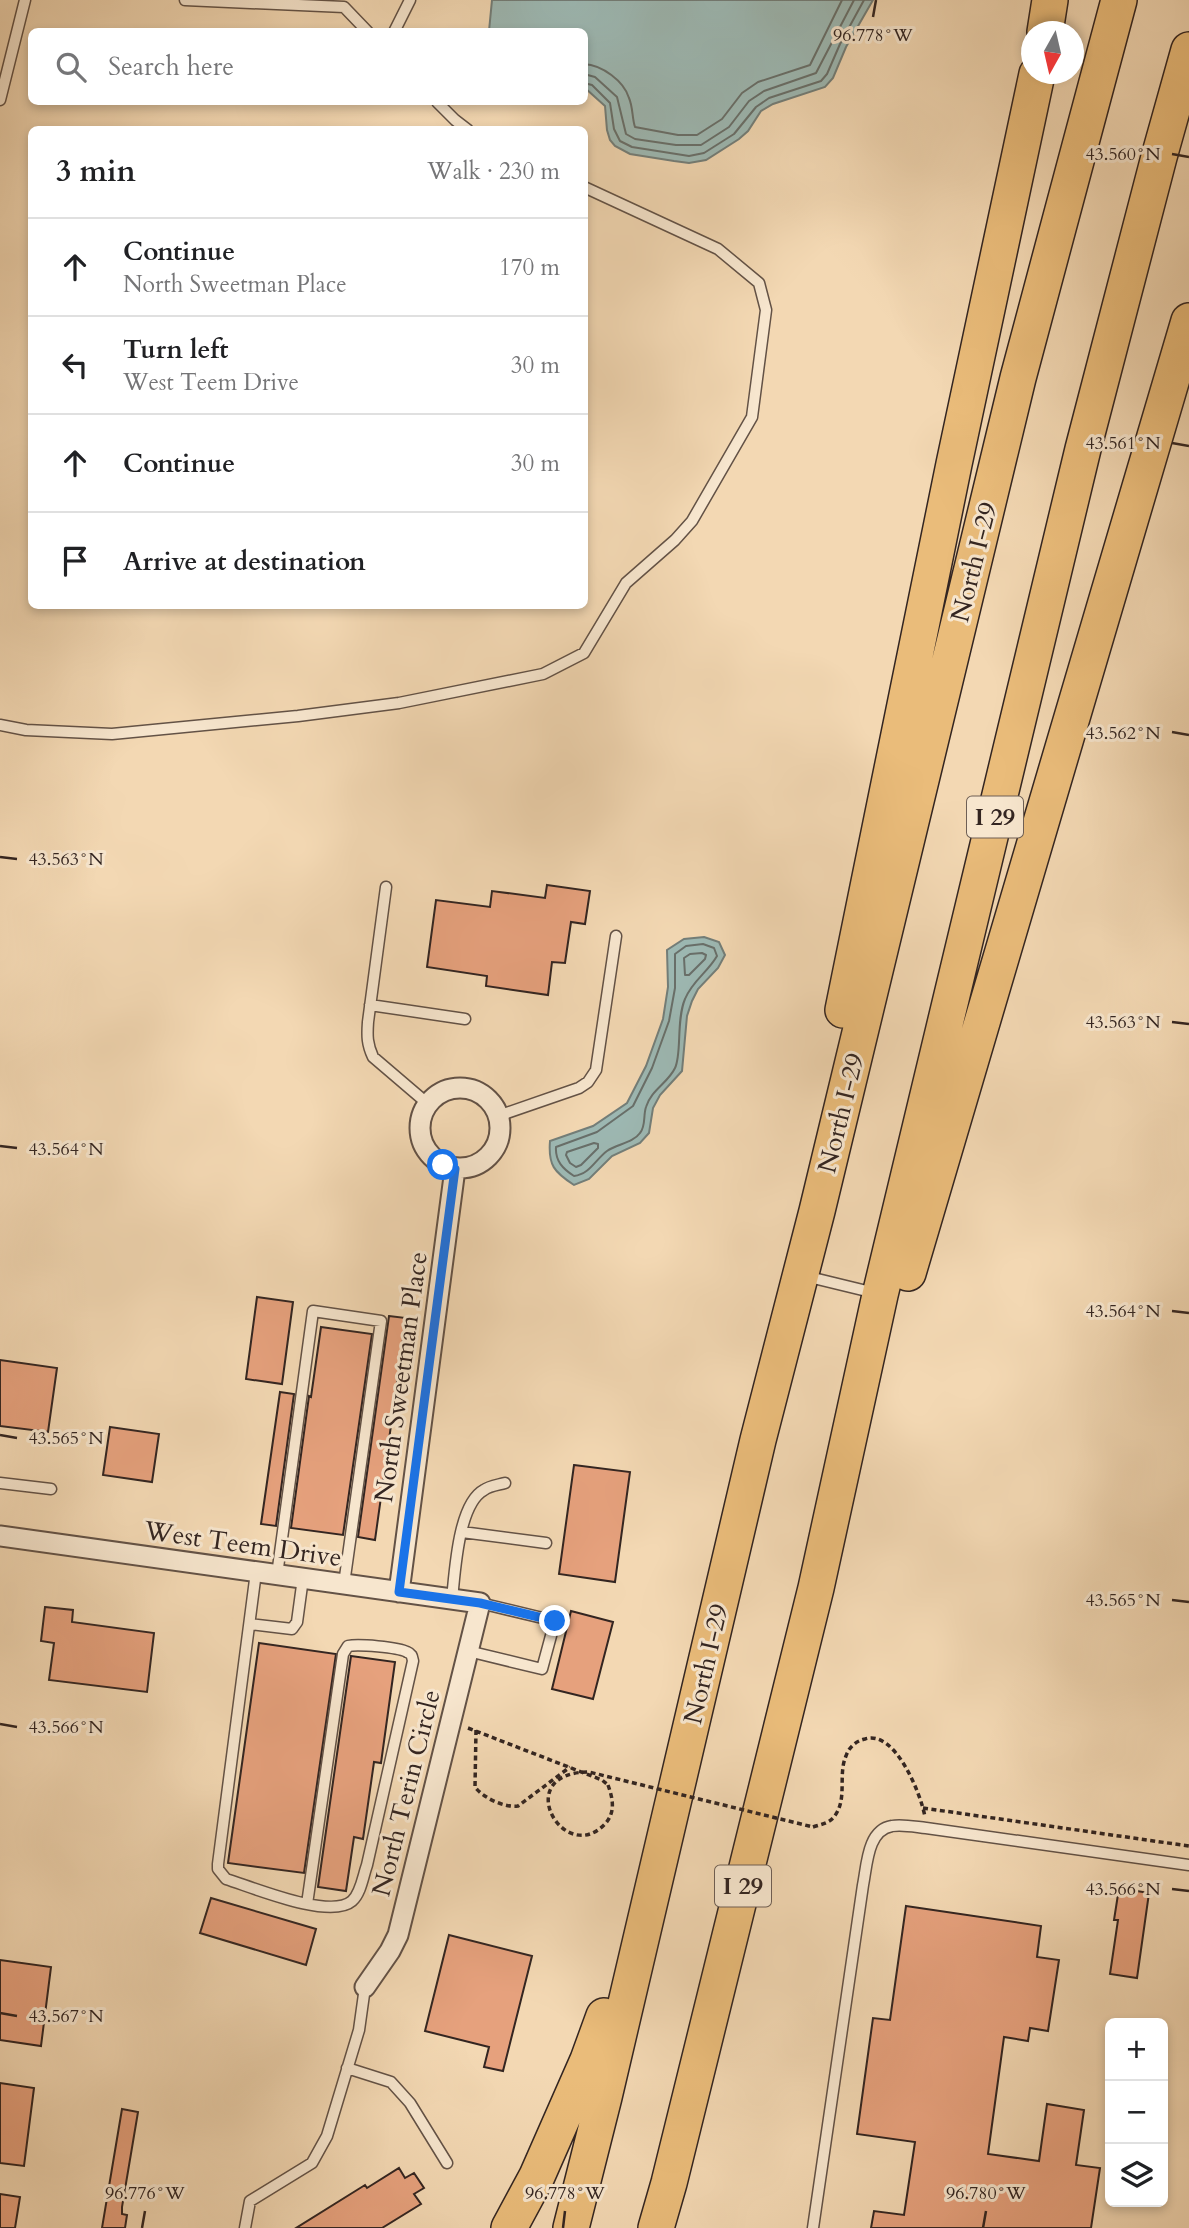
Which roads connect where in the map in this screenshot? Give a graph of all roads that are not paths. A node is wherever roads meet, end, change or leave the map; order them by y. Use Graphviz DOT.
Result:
graph roads {
  1 [pos="25,0"];
  2 [pos="185,0"];
  3 [pos="410,0"];
  4 [pos="1119,0"];
  5 [pos="364,28"];
  6 [pos="396,28"];
  7 [pos="1189,50"];
  8 [pos="1035,84"];
  9 [pos="0,100"];
  10 [pos="440,105"];
  11 [pos="463,126"];
  12 [pos="588,189"];
  13 [pos="1189,321"];
  14 [pos="0,725"];
  15 [pos="386,887"];
  16 [pos="616,936"];
  17 [pos="370,1005"];
  18 [pos="465,1018"];
  19 [pos="428,1104"];
  20 [pos="498,1116"];
  21 [pos="455,1169"];
  22 [pos="801,1275"];
  23 [pos="880,1294"];
  24 [pos="758,1440"];
  25 [pos="0,1483"];
  26 [pos="505,1483"];
  27 [pos="51,1489"];
  28 [pos="461,1532"];
  29 [pos="0,1536"];
  30 [pos="546,1543"];
  31 [pos="256,1572"];
  32 [pos="277,1575"];
  33 [pos="303,1578"];
  34 [pos="345,1584"];
  35 [pos="816,1588"];
  36 [pos="399,1592"];
  37 [pos="452,1599"];
  38 [pos="480,1603"];
  39 [pos="250,1624"];
  40 [pos="468,1651"];
  41 [pos="661,1852"];
  42 [pos="1189,1865"];
  43 [pos="307,1904"];
  44 [pos="365,1987"];
  45 [pos="347,2068"];
  46 [pos="447,2163"];
  47 [pos="245,2228"];
  48 [pos="509,2228"];
  49 [pos="571,2228"];
  50 [pos="658,2228"];
  51 [pos="813,2228"];
  1 -- 9 [label="lane"];
  2 -- 5 [label="lane"];
  3 -- 6 [label="lane"];
  4 -- 22 [label="highway, North I-29"];
  7 -- 23 [label="highway, I 29"];
  8 -- 24 [label="highway"];
  10 -- 11 [label="lane"];
  12 -- 14 [label="lane"];
  13 -- 35 [label="highway"];
  15 -- 17 [label="lane"];
  16 -- 20 [label="lane"];
  17 -- 18 [label="lane"];
  17 -- 19 [label="lane"];
  19 -- 20 [label="street"];
  19 -- 21 [label="street"];
  20 -- 21 [label="street"];
  21 -- 36 [label="street, North Sweetman Place"];
  22 -- 23 [label="lane"];
  22 -- 24 [label="highway, North I-29"];
  23 -- 35 [label="highway, I 29"];
  24 -- 41 [label="highway, North I-29"];
  25 -- 27 [label="lane"];
  26 -- 28 [label="lane"];
  28 -- 30 [label="lane"];
  28 -- 37 [label="lane"];
  29 -- 31 [label="street, West Teem Drive"];
  31 -- 32 [label="street, West Teem Drive"];
  31 -- 39 [label="lane"];
  32 -- 33 [label="street, West Teem Drive"];
  32 -- 34 [label="lane"];
  33 -- 34 [label="street, West Teem Drive"];
  33 -- 39 [label="lane"];
  34 -- 36 [label="street, West Teem Drive"];
  35 -- 50 [label="highway, I 29"];
  36 -- 37 [label="street, West Teem Drive"];
  37 -- 38 [label="street, West Teem Drive"];
  38 -- 40 [label="street, North Terin Circle"];
  38 -- 40 [label="lane"];
  39 -- 43 [label="lane"];
  40 -- 44 [label="street, North Terin Circle"];
  41 -- 48 [label="highway"];
  41 -- 49 [label="highway, North I-29"];
  42 -- 51 [label="lane"];
  43 -- 43 [label="lane"];
  44 -- 45 [label="lane"];
  45 -- 46 [label="lane"];
  45 -- 47 [label="lane"];
}
